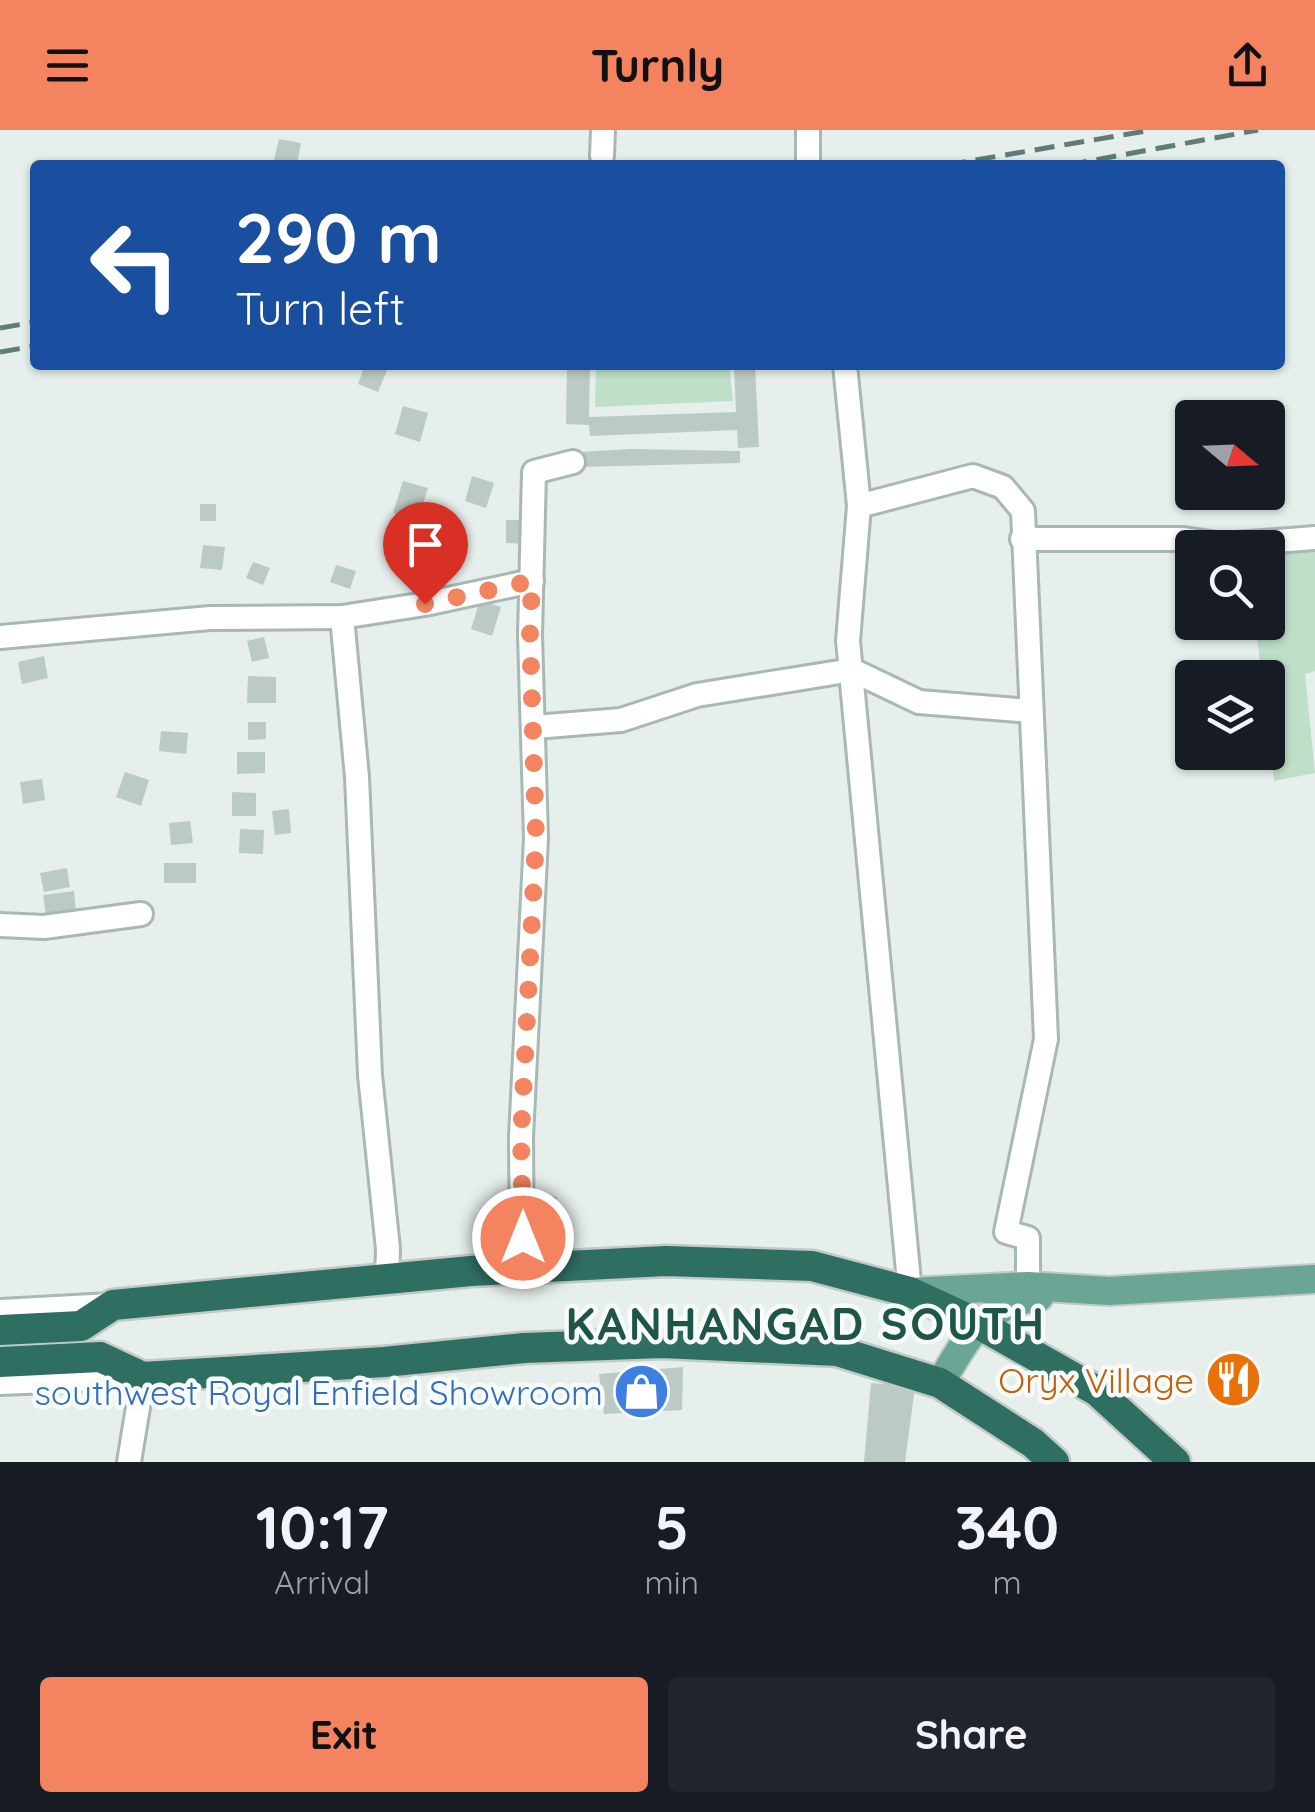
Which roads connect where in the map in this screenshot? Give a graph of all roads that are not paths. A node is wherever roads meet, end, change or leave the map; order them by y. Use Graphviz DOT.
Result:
graph roads {
  1 [pos="603,130"];
  2 [pos="808,130"];
  3 [pos="602,156"];
  4 [pos="808,160"];
  5 [pos="845,370"];
  6 [pos="573,462"];
  7 [pos="858,506"];
  8 [pos="1022,538"];
  9 [pos="1315,538"];
  10 [pos="532,581"];
  11 [pos="342,617"];
  12 [pos="0,638"];
  13 [pos="852,670"];
  14 [pos="1031,711"];
  15 [pos="535,728"];
  16 [pos="141,914"];
  17 [pos="0,925"];
  18 [pos="522,1268"];
  19 [pos="387,1278"];
  20 [pos="1315,1280"];
  21 [pos="1028,1286"];
  22 [pos="910,1292"];
  23 [pos="1109,1292"];
  24 [pos="113,1305"];
  25 [pos="0,1311"];
  26 [pos="976,1323"];
  27 [pos="0,1330"];
  28 [pos="0,1362"];
  29 [pos="143,1377"];
  30 [pos="940,1383"];
  31 [pos="0,1384"];
  32 [pos="130,1462"];
  33 [pos="1054,1462"];
  34 [pos="1175,1462"];
  1 -- 3 [label="street"];
  2 -- 4 [label="street"];
  5 -- 7 [label="street"];
  6 -- 10 [label="street"];
  7 -- 8 [label="street"];
  7 -- 13 [label="street"];
  8 -- 9 [label="street"];
  8 -- 14 [label="street"];
  10 -- 11 [label="street"];
  10 -- 15 [label="street"];
  11 -- 12 [label="street"];
  11 -- 19 [label="street"];
  13 -- 14 [label="street"];
  13 -- 15 [label="street"];
  13 -- 22 [label="street"];
  14 -- 21 [label="street"];
  15 -- 18 [label="street"];
  16 -- 17 [label="street"];
  18 -- 19 [label="highway"];
  18 -- 22 [label="highway"];
  19 -- 24 [label="highway"];
  20 -- 23 [label="main road"];
  21 -- 22 [label="main road"];
  21 -- 23 [label="main road"];
  22 -- 26 [label="highway"];
  23 -- 26 [label="main road"];
  24 -- 25 [label="street"];
  24 -- 27 [label="highway"];
  26 -- 30 [label="main road"];
  26 -- 34 [label="highway"];
  28 -- 29 [label="highway"];
  29 -- 30 [label="highway"];
  29 -- 31 [label="street"];
  29 -- 32 [label="street"];
  30 -- 33 [label="highway"];
}
